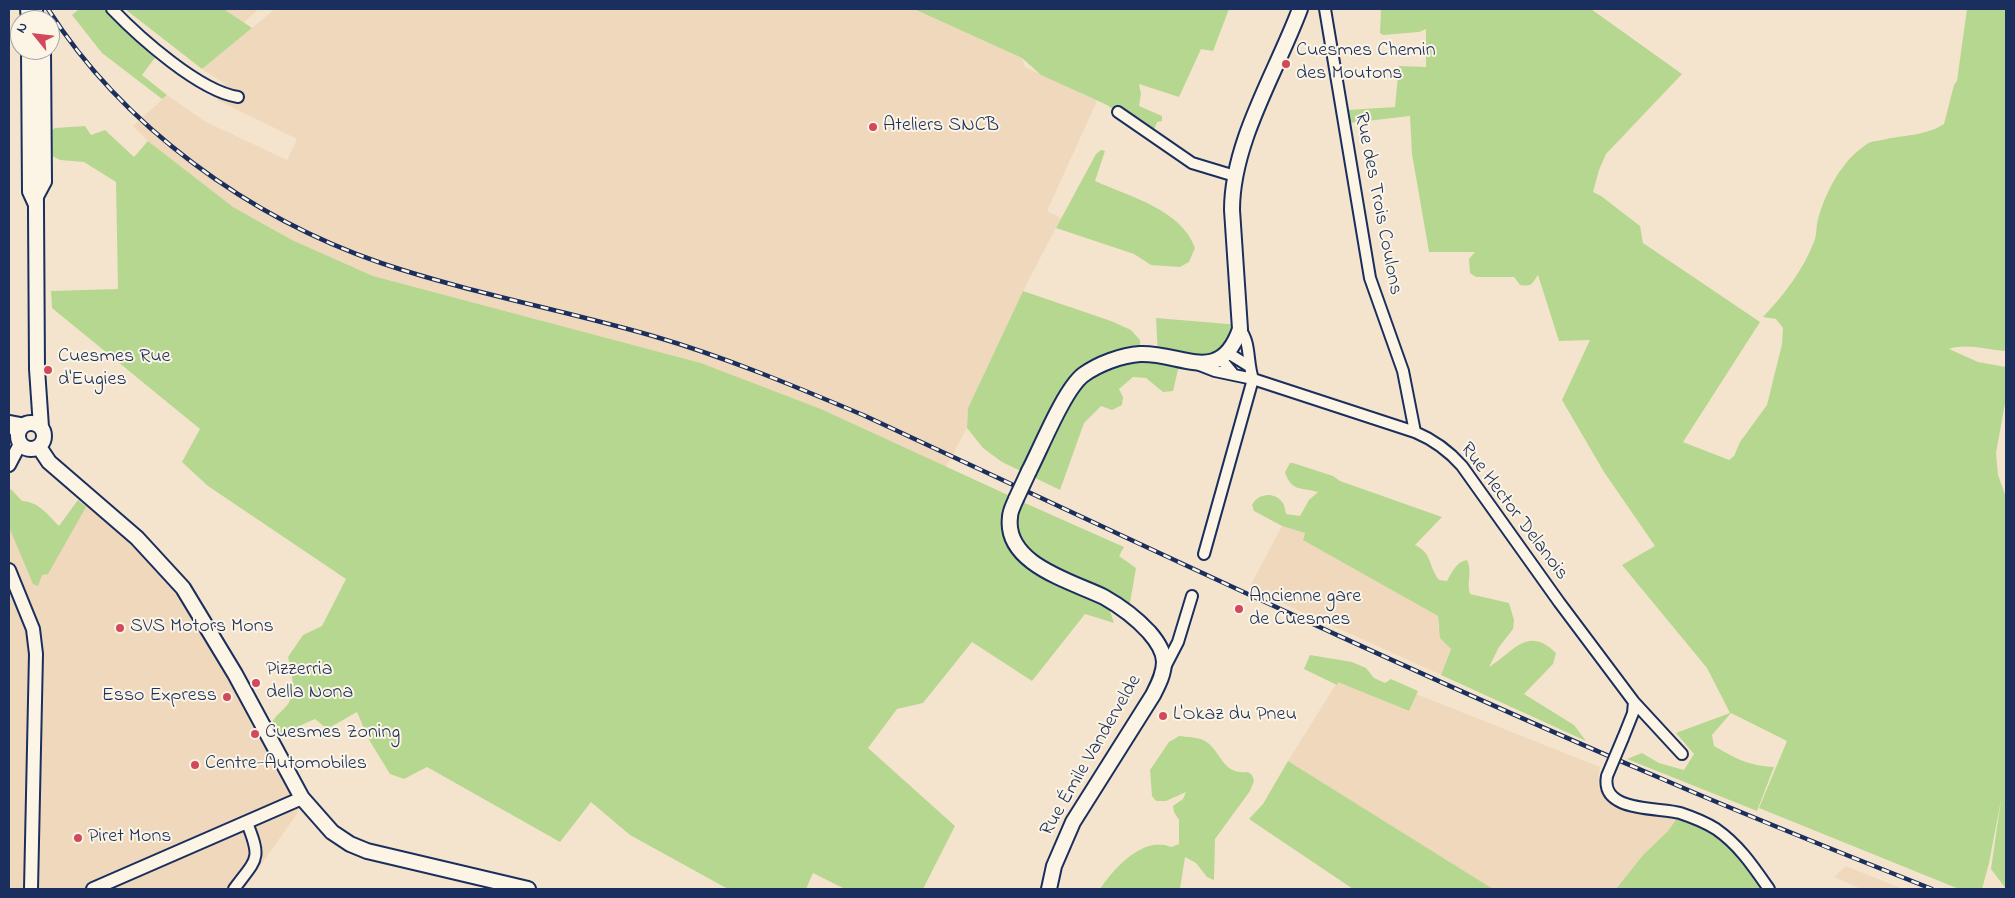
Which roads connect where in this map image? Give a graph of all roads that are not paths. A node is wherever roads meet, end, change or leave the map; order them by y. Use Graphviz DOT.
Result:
graph roads {
  1 [pos="112,9"];
  2 [pos="1300,9"];
  3 [pos="1324,9"];
  4 [pos="27,60"];
  5 [pos="35,60"];
  6 [pos="45,60"];
  7 [pos="238,97"];
  8 [pos="1118,112"];
  9 [pos="1234,176"];
  10 [pos="37,192"];
  11 [pos="37,211"];
  12 [pos="1240,329"];
  13 [pos="1224,356"];
  14 [pos="1197,363"];
  15 [pos="1249,366"];
  16 [pos="1234,375"];
  17 [pos="1253,379"];
  18 [pos="9,421"];
  19 [pos="28,432"];
  20 [pos="1415,432"];
  21 [pos="9,465"];
  22 [pos="1204,554"];
  23 [pos="9,570"];
  24 [pos="1192,596"];
  25 [pos="1163,672"];
  26 [pos="1634,702"];
  27 [pos="1682,754"];
  28 [pos="302,798"];
  29 [pos="247,823"];
  30 [pos="31,889"];
  31 [pos="93,889"];
  32 [pos="234,889"];
  33 [pos="528,889"];
  34 [pos="1049,889"];
  35 [pos="1769,889"];
  1 -- 7 [label="street"];
  2 -- 9 [label="main road"];
  3 -- 20 [label="street, Rue des Trois Coulons"];
  4 -- 11 [label="street"];
  5 -- 10 [label="main road"];
  6 -- 10 [label="street"];
  8 -- 9 [label="street"];
  9 -- 12 [label="main road"];
  10 -- 11 [label="main road"];
  11 -- 19 [label="main road"];
  12 -- 13 [label="main road"];
  12 -- 15 [label="street"];
  13 -- 14 [label="main road, Rue Émile Vandervelde"];
  13 -- 15 [label="street"];
  13 -- 16 [label="street"];
  14 -- 16 [label="street, Rue Hector Delanois"];
  14 -- 25 [label="main road, Rue Émile Vandervelde, bridge"];
  15 -- 17 [label="street"];
  16 -- 17 [label="street, Rue Hector Delanois"];
  17 -- 20 [label="street, Rue Hector Delanois"];
  17 -- 22 [label="street"];
  18 -- 19 [label="street"];
  19 -- 21 [label="street"];
  19 -- 28 [label="main road"];
  20 -- 26 [label="street, Rue Hector Delanois"];
  23 -- 30 [label="street"];
  24 -- 25 [label="street, Rue Émile Vandervelde"];
  25 -- 34 [label="main road, Rue Émile Vandervelde"];
  26 -- 27 [label="street, Rue Hector Delanois"];
  26 -- 35 [label="street, bridge"];
  28 -- 29 [label="street"];
  28 -- 33 [label="main road"];
  29 -- 31 [label="street"];
  29 -- 32 [label="street"];
}
